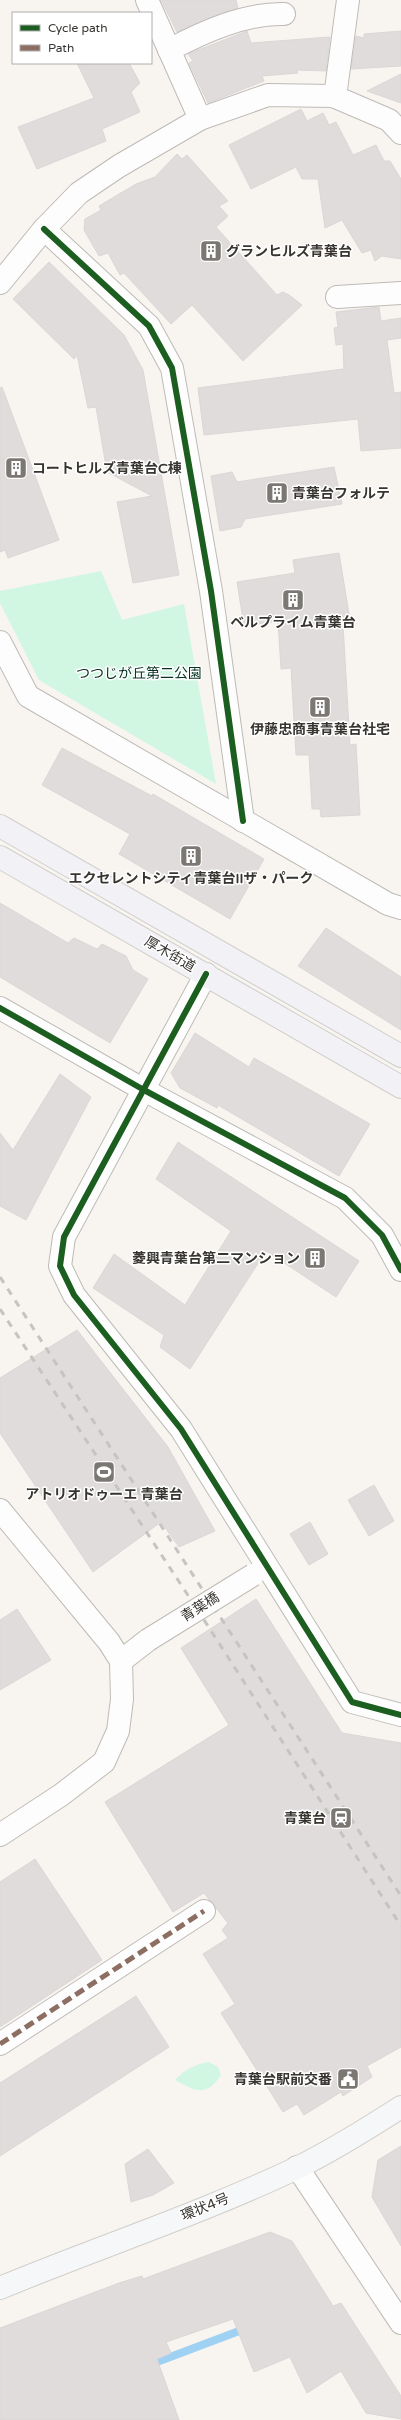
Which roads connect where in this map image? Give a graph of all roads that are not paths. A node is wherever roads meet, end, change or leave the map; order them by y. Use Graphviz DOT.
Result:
graph roads {
  1 [pos="147,0"];
  2 [pos="348,0"];
  3 [pos="284,14"];
  4 [pos="169,50"];
  5 [pos="335,97"];
  6 [pos="200,119"];
  7 [pos="401,133"];
  8 [pos="44,229"];
  9 [pos="0,283"];
  10 [pos="401,293"];
  11 [pos="337,297"];
  12 [pos="0,642"];
  13 [pos="243,821"];
  14 [pos="0,826"];
  15 [pos="0,857"];
  16 [pos="401,908"];
  17 [pos="206,974"];
  18 [pos="0,1008"];
  19 [pos="401,1056"];
  20 [pos="401,1088"];
  21 [pos="144,1090"];
  22 [pos="401,1270"];
  23 [pos="0,1510"];
  24 [pos="259,1570"];
  25 [pos="121,1661"];
  26 [pos="401,1715"];
  27 [pos="0,1835"];
  28 [pos="204,1911"];
  29 [pos="0,2044"];
  30 [pos="401,2107"];
  31 [pos="298,2167"];
  32 [pos="0,2288"];
  33 [pos="401,2323"];
  1 -- 4 [label="street"];
  2 -- 5 [label="street"];
  3 -- 4 [label="street"];
  4 -- 6 [label="street"];
  5 -- 6 [label="street"];
  5 -- 7 [label="street"];
  6 -- 8 [label="street"];
  8 -- 9 [label="street"];
  8 -- 13 [label="street"];
  10 -- 11 [label="street"];
  12 -- 13 [label="street"];
  13 -- 16 [label="street"];
  14 -- 19 [label="highway, 厚木街道"];
  15 -- 17 [label="highway, 厚木街道"];
  17 -- 20 [label="highway, 厚木街道"];
  17 -- 21 [label="street"];
  18 -- 21 [label="street"];
  21 -- 22 [label="street"];
  21 -- 24 [label="street"];
  23 -- 25 [label="street"];
  24 -- 25 [label="street, 青葉橋, bridge"];
  24 -- 26 [label="street"];
  25 -- 27 [label="street"];
  28 -- 29 [label="street"];
  30 -- 31 [label="main road, 環状4号"];
  31 -- 32 [label="main road, 環状4号"];
  31 -- 33 [label="street"];
}
